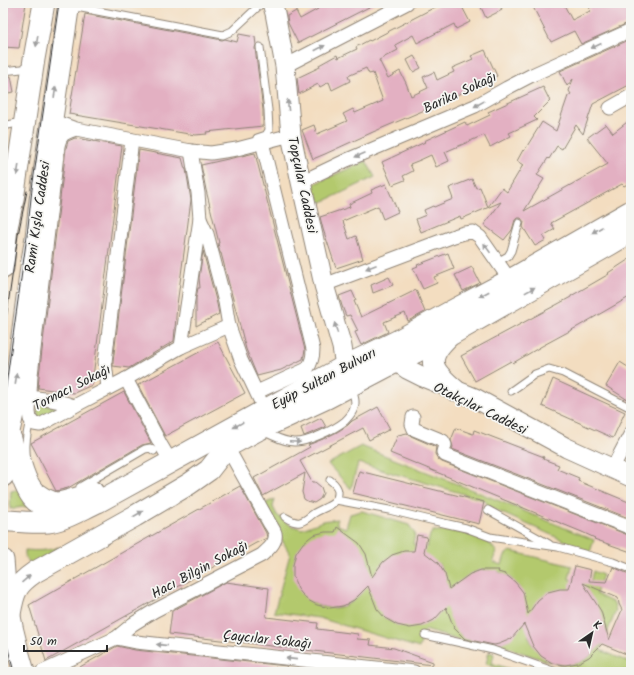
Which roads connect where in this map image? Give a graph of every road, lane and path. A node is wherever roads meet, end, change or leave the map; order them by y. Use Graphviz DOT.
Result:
graph roads {
  1 [pos="44,3"];
  2 [pos="262,3"];
  3 [pos="272,3"];
  4 [pos="407,3"];
  5 [pos="69,4"];
  6 [pos="631,30"];
  7 [pos="260,47"];
  8 [pos="285,66"];
  9 [pos="33,68"];
  10 [pos="3,71"];
  11 [pos="631,96"];
  12 [pos="610,108"];
  13 [pos="51,120"];
  14 [pos="25,121"];
  15 [pos="3,126"];
  16 [pos="76,129"];
  17 [pos="291,135"];
  18 [pos="132,140"];
  19 [pos="262,142"];
  20 [pos="237,149"];
  21 [pos="191,151"];
  22 [pos="301,182"];
  23 [pos="8,200"];
  24 [pos="631,211"];
  25 [pos="200,219"];
  26 [pos="519,222"];
  27 [pos="631,232"];
  28 [pos="4,254"];
  29 [pos="497,262"];
  30 [pos="510,280"];
  31 [pos="324,285"];
  32 [pos="229,326"];
  33 [pos="452,334"];
  34 [pos="182,347"];
  35 [pos="390,362"];
  36 [pos="345,366"];
  37 [pos="126,379"];
  38 [pos="351,385"];
  39 [pos="108,388"];
  40 [pos="456,390"];
  41 [pos="511,391"];
  42 [pos="29,397"];
  43 [pos="327,398"];
  44 [pos="260,401"];
  45 [pos="74,406"];
  46 [pos="631,408"];
  47 [pos="413,417"];
  48 [pos="30,419"];
  49 [pos="258,430"];
  50 [pos="10,431"];
  51 [pos="631,433"];
  52 [pos="227,447"];
  53 [pos="567,448"];
  54 [pos="154,451"];
  55 [pos="171,462"];
  56 [pos="612,469"];
  57 [pos="3,476"];
  58 [pos="631,477"];
  59 [pos="330,480"];
  60 [pos="336,500"];
  61 [pos="488,510"];
  62 [pos="285,517"];
  63 [pos="631,528"];
  64 [pos="556,547"];
  65 [pos="3,560"];
  66 [pos="631,569"];
  67 [pos="10,614"];
  68 [pos="424,635"];
  69 [pos="116,638"];
  70 [pos="24,672"];
  71 [pos="42,672"];
  72 [pos="414,672"];
  73 [pos="556,672"];
  1 -- 9 [label="main road, Rami Kışla Caddesi, one-way"];
  2 -- 5 [label="lane"];
  3 -- 8 [label="main road, Topçular Caddesi"];
  8 -- 4 [label="street, one-way"];
  13 -- 5 [label="main road, Rami Kışla Caddesi, one-way"];
  6 -- 22 [label="street, Barika Sokağı, one-way"];
  7 -- 20 [label="lane"];
  17 -- 8 [label="main road, Topçular Caddesi, one-way"];
  9 -- 10 [label="lane"];
  9 -- 14 [label="main road, Rami Kışla Caddesi"];
  11 -- 12 [label="street"];
  13 -- 16 [label="street"];
  50 -- 13 [label="main road, Rami Kışla Caddesi, one-way"];
  14 -- 15 [label="lane"];
  14 -- 23 [label="main road, Rami Kışla Caddesi, one-way"];
  16 -- 18 [label="street"];
  16 -- 42 [label="street, Tornacı Sokağı"];
  17 -- 19 [label="street"];
  17 -- 22 [label="main road, Topçular Caddesi"];
  18 -- 21 [label="street"];
  18 -- 39 [label="street"];
  19 -- 20 [label="street"];
  19 -- 44 [label="street"];
  20 -- 21 [label="street"];
  21 -- 25 [label="street"];
  22 -- 31 [label="main road, Topçular Caddesi"];
  23 -- 28 [label="main road, Rami Kışla Caddesi"];
  24 -- 30 [label="main road, Eyüp Sultan Bulvarı, one-way"];
  25 -- 32 [label="street"];
  25 -- 34 [label="street"];
  26 -- 29 [label="lane"];
  33 -- 27 [label="main road, Eyüp Sultan Bulvarı, one-way"];
  29 -- 30 [label="street"];
  29 -- 31 [label="street, one-way"];
  30 -- 35 [label="main road, Eyüp Sultan Bulvarı, one-way"];
  36 -- 31 [label="main road, Topçular Caddesi, one-way"];
  32 -- 34 [label="street, Tornacı Sokağı"];
  32 -- 44 [label="street"];
  33 -- 35 [label="main road, Eyüp Sultan Bulvarı"];
  33 -- 40 [label="main road"];
  34 -- 37 [label="street, Tornacı Sokağı"];
  35 -- 36 [label="main road, Eyüp Sultan Bulvarı"];
  35 -- 38 [label="main road, Eyüp Sultan Bulvarı"];
  35 -- 40 [label="main road, Otakçılar Caddesi"];
  35 -- 53 [label="main road, Otakçılar Caddesi"];
  36 -- 43 [label="main road"];
  36 -- 44 [label="main road, Eyüp Sultan Bulvarı"];
  37 -- 39 [label="street, Tornacı Sokağı"];
  37 -- 55 [label="street"];
  38 -- 43 [label="main road, Eyüp Sultan Bulvarı"];
  49 -- 38 [label="lane, one-way"];
  39 -- 45 [label="street, Tornacı Sokağı"];
  40 -- 53 [label="main road, Otakçılar Caddesi"];
  41 -- 46 [label="lane"];
  42 -- 45 [label="street"];
  42 -- 48 [label="street, Tornacı Sokağı"];
  43 -- 49 [label="main road, Eyüp Sultan Bulvarı"];
  44 -- 55 [label="main road, Eyüp Sultan Bulvarı, one-way"];
  45 -- 48 [label="street, Tornacı Sokağı"];
  47 -- 63 [label="street"];
  48 -- 54 [label="lane"];
  49 -- 52 [label="main road, Eyüp Sultan Bulvarı"];
  50 -- 55 [label="main road"];
  50 -- 57 [label="main road, Rami Kışla Caddesi"];
  51 -- 56 [label="street"];
  52 -- 55 [label="main road, Eyüp Sultan Bulvarı"];
  67 -- 52 [label="main road, one-way"];
  52 -- 69 [label="street, Hacı Bilgin Sokağı"];
  53 -- 56 [label="main road, Otakçılar Caddesi"];
  56 -- 58 [label="main road, Otakçılar Caddesi"];
  59 -- 60 [label="lane"];
  60 -- 62 [label="lane"];
  60 -- 64 [label="lane"];
  61 -- 64 [label="lane"];
  64 -- 66 [label="lane"];
  65 -- 67 [label="main road"];
  67 -- 70 [label="main road"];
  68 -- 73 [label="lane"];
  69 -- 71 [label="street, Hacı Bilgin Sokağı"];
  72 -- 69 [label="street, Çaycılar Sokağı, one-way"];
}
